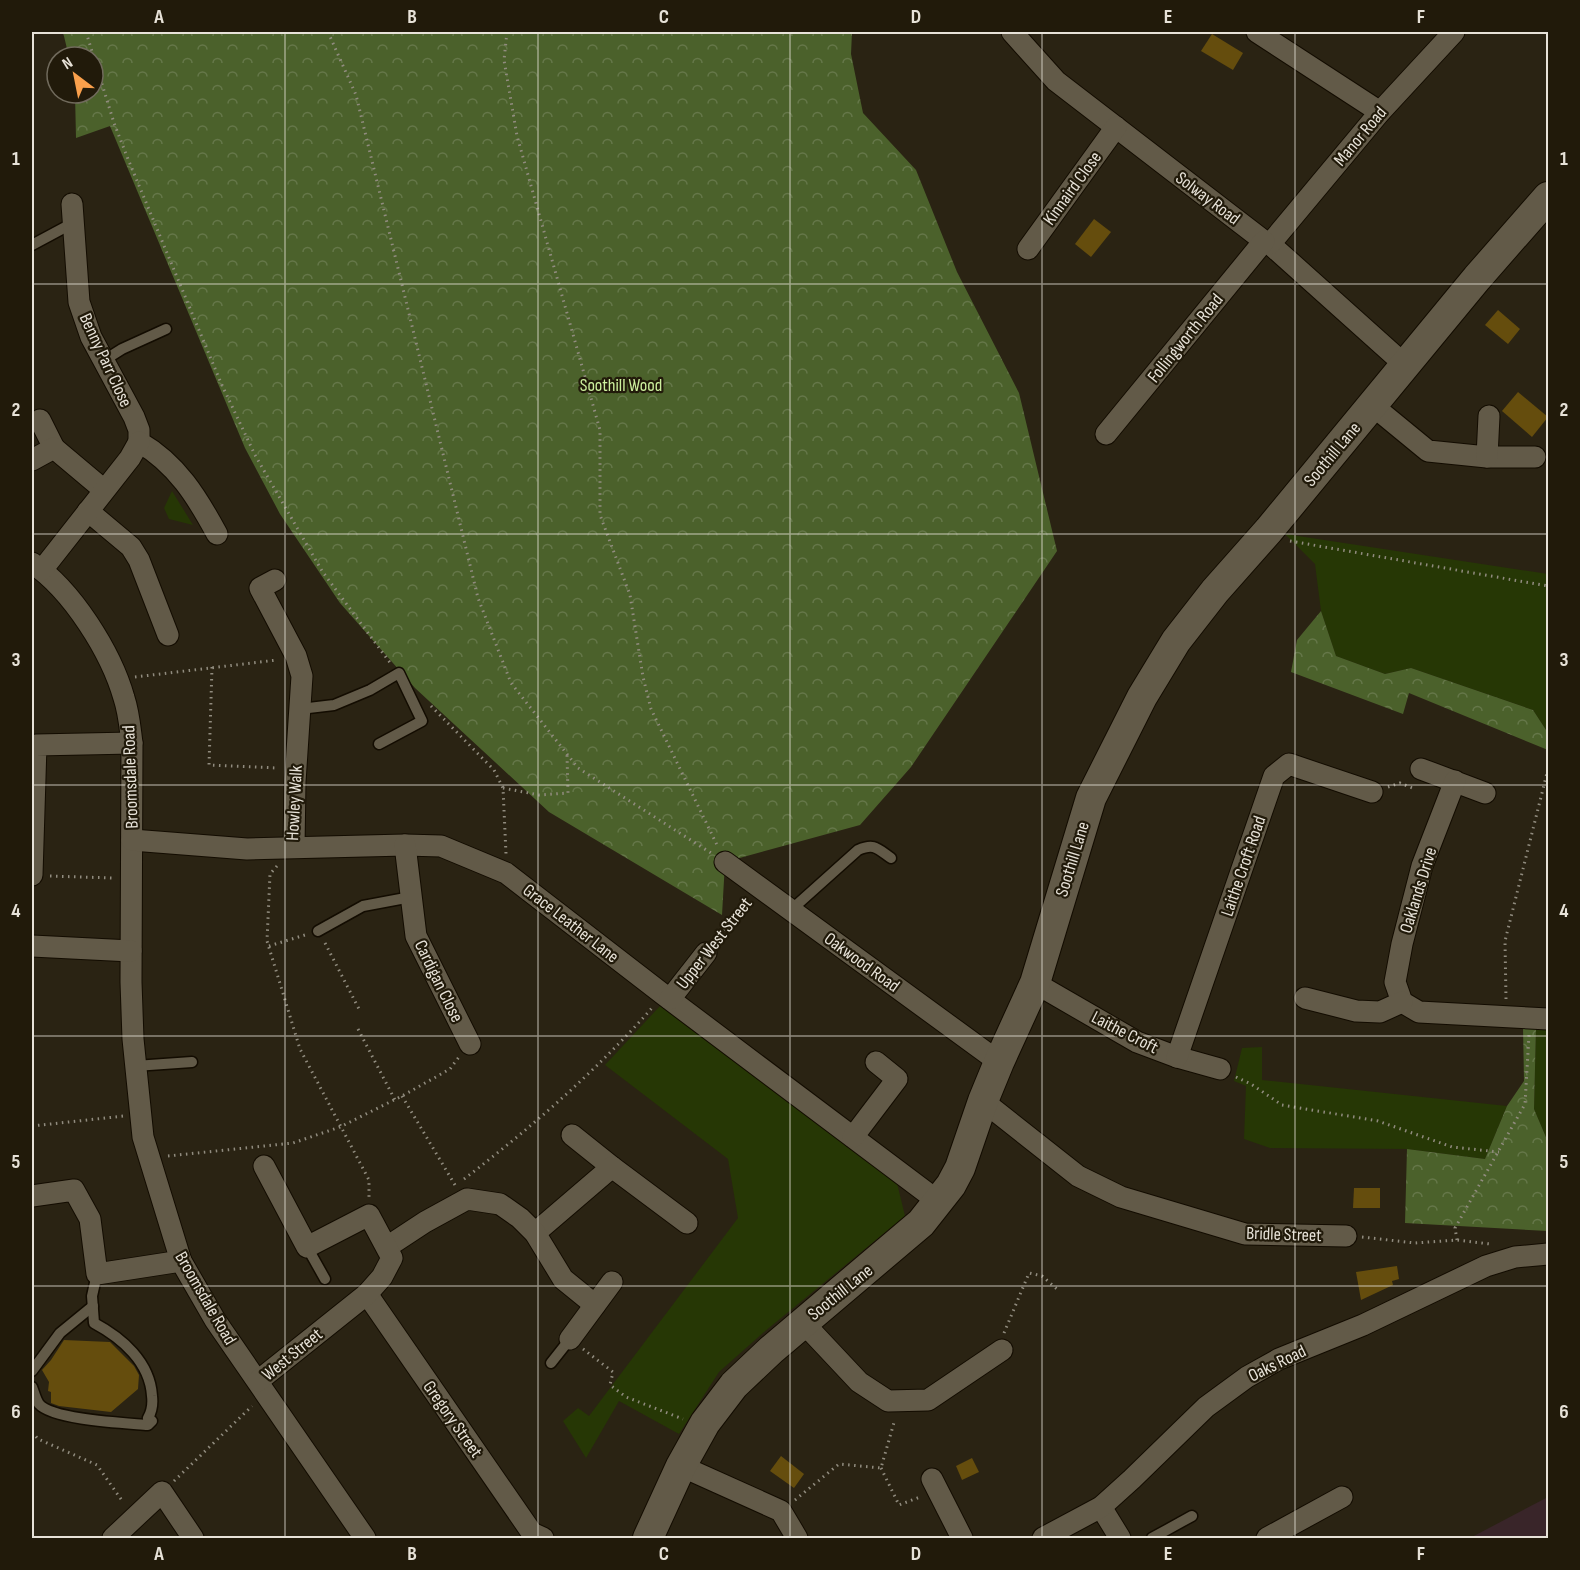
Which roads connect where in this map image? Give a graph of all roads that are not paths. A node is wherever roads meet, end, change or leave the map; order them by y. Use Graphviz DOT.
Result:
graph roads {
  1 [pos="1012,32"];
  2 [pos="1257,32"];
  3 [pos="1454,32"];
  4 [pos="1380,112"];
  5 [pos="1116,127"];
  6 [pos="1548,197"];
  7 [pos="73,214"];
  8 [pos="1267,243"];
  9 [pos="32,245"];
  10 [pos="1028,249"];
  11 [pos="166,329"];
  12 [pos="103,361"];
  13 [pos="1405,365"];
  14 [pos="1372,405"];
  15 [pos="1489,416"];
  16 [pos="40,420"];
  17 [pos="1106,434"];
  18 [pos="139,442"];
  19 [pos="54,448"];
  20 [pos="1487,457"];
  21 [pos="1542,458"];
  22 [pos="32,460"];
  23 [pos="104,490"];
  24 [pos="88,511"];
  25 [pos="217,534"];
  26 [pos="37,567"];
  27 [pos="275,580"];
  28 [pos="168,635"];
  29 [pos="300,709"];
  30 [pos="132,743"];
  31 [pos="379,744"];
  32 [pos="1421,769"];
  33 [pos="1455,781"];
  34 [pos="1372,792"];
  35 [pos="1485,793"];
  36 [pos="132,840"];
  37 [pos="405,844"];
  38 [pos="294,847"];
  39 [pos="891,858"];
  40 [pos="725,862"];
  41 [pos="32,875"];
  42 [pos="411,897"];
  43 [pos="791,910"];
  44 [pos="318,931"];
  45 [pos="32,946"];
  46 [pos="131,951"];
  47 [pos="706,953"];
  48 [pos="1035,983"];
  49 [pos="667,997"];
  50 [pos="1305,998"];
  51 [pos="1402,1002"];
  52 [pos="1548,1018"];
  53 [pos="470,1044"];
  54 [pos="1177,1057"];
  55 [pos="192,1062"];
  56 [pos="876,1062"];
  57 [pos="999,1062"];
  58 [pos="135,1066"];
  59 [pos="1220,1069"];
  60 [pos="983,1101"];
  61 [pos="572,1135"];
  62 [pos="853,1137"];
  63 [pos="264,1167"];
  64 [pos="612,1167"];
  65 [pos="32,1197"];
  66 [pos="939,1203"];
  67 [pos="687,1223"];
  68 [pos="535,1233"];
  69 [pos="1346,1236"];
  70 [pos="308,1247"];
  71 [pos="387,1247"];
  72 [pos="1548,1254"];
  73 [pos="181,1261"];
  74 [pos="97,1274"];
  75 [pos="325,1279"];
  76 [pos="612,1282"];
  77 [pos="367,1294"];
  78 [pos="595,1305"];
  79 [pos="93,1306"];
  80 [pos="801,1324"];
  81 [pos="570,1339"];
  82 [pos="1002,1350"];
  83 [pos="551,1363"];
  84 [pos="32,1371"];
  85 [pos="258,1381"];
  86 [pos="32,1387"];
  87 [pos="681,1466"];
  88 [pos="935,1484"];
  89 [pos="1341,1497"];
  90 [pos="1101,1507"];
  91 [pos="1192,1516"];
  92 [pos="117,1535"];
  93 [pos="192,1539"];
  94 [pos="365,1539"];
  95 [pos="543,1539"];
  96 [pos="648,1539"];
  97 [pos="796,1539"];
  98 [pos="962,1539"];
  99 [pos="1043,1539"];
  100 [pos="1120,1539"];
  101 [pos="1152,1539"];
  102 [pos="1267,1539"];
  1 -- 5 [label="street, Solway Road"];
  2 -- 4 [label="street"];
  3 -- 4 [label="street, Manor Road"];
  4 -- 8 [label="street, Manor Road"];
  5 -- 8 [label="street, Solway Road"];
  5 -- 10 [label="street, Kinnaird Close"];
  6 -- 13 [label="main road, Soothill Lane"];
  7 -- 9 [label="lane"];
  7 -- 12 [label="street, Benny Parr Close"];
  8 -- 13 [label="street, Solway Road"];
  8 -- 17 [label="street, Follingworth Road"];
  11 -- 12 [label="lane"];
  12 -- 18 [label="street, Benny Parr Close"];
  13 -- 14 [label="main road, Soothill Lane"];
  14 -- 20 [label="street"];
  14 -- 48 [label="main road, Soothill Lane"];
  15 -- 20 [label="street"];
  16 -- 19 [label="street"];
  18 -- 23 [label="street"];
  18 -- 25 [label="street"];
  19 -- 22 [label="street"];
  19 -- 23 [label="street"];
  20 -- 21 [label="street"];
  23 -- 24 [label="street"];
  24 -- 26 [label="street"];
  24 -- 28 [label="street"];
  26 -- 30 [label="street, Broomsdale Road"];
  27 -- 29 [label="street, Howley Walk"];
  29 -- 31 [label="lane"];
  29 -- 38 [label="street, Howley Walk"];
  30 -- 36 [label="street, Broomsdale Road"];
  30 -- 41 [label="street"];
  32 -- 33 [label="street"];
  33 -- 35 [label="street"];
  33 -- 51 [label="street, Oaklands Drive"];
  34 -- 54 [label="street, Laithe Croft Road"];
  36 -- 38 [label="street, Grace Leather Lane"];
  36 -- 46 [label="street, Broomsdale Road"];
  37 -- 38 [label="street, Grace Leather Lane"];
  37 -- 42 [label="street, Cardigan Close"];
  37 -- 49 [label="street, Grace Leather Lane"];
  39 -- 43 [label="lane"];
  40 -- 43 [label="street, Oakwood Road"];
  42 -- 44 [label="lane"];
  42 -- 53 [label="street, Cardigan Close"];
  43 -- 57 [label="street, Oakwood Road"];
  45 -- 46 [label="street"];
  46 -- 58 [label="street, Broomsdale Road"];
  47 -- 49 [label="street, Upper West Street"];
  48 -- 54 [label="street, Laithe Croft"];
  48 -- 57 [label="main road, Soothill Lane"];
  49 -- 62 [label="street, Grace Leather Lane"];
  50 -- 51 [label="street"];
  51 -- 52 [label="street"];
  54 -- 59 [label="street, Laithe Croft"];
  55 -- 58 [label="lane"];
  56 -- 62 [label="street"];
  57 -- 60 [label="main road, Soothill Lane"];
  58 -- 73 [label="street, Broomsdale Road"];
  60 -- 66 [label="main road, Soothill Lane"];
  60 -- 69 [label="street, Bridle Street"];
  61 -- 64 [label="street"];
  62 -- 66 [label="street, Grace Leather Lane"];
  63 -- 70 [label="street"];
  64 -- 67 [label="street"];
  64 -- 68 [label="street"];
  65 -- 74 [label="street"];
  66 -- 80 [label="main road, Soothill Lane"];
  68 -- 71 [label="street"];
  68 -- 78 [label="street"];
  70 -- 71 [label="street"];
  70 -- 75 [label="lane"];
  71 -- 77 [label="street, West Street"];
  72 -- 90 [label="street, Oaks Road"];
  73 -- 74 [label="street"];
  73 -- 85 [label="street, Broomsdale Road"];
  74 -- 79 [label="lane"];
  76 -- 78 [label="street"];
  77 -- 85 [label="street, West Street"];
  77 -- 95 [label="street, Gregory Street"];
  78 -- 81 [label="street"];
  79 -- 84 [label="lane"];
  79 -- 86 [label="lane"];
  80 -- 82 [label="street"];
  80 -- 87 [label="main road, Soothill Lane"];
  81 -- 83 [label="lane"];
  85 -- 94 [label="street, Broomsdale Road"];
  87 -- 96 [label="main road, Soothill Lane"];
  87 -- 97 [label="street"];
  88 -- 98 [label="street"];
  89 -- 102 [label="street"];
  90 -- 99 [label="street, Oaks Road"];
  90 -- 100 [label="street"];
  91 -- 101 [label="lane"];
  92 -- 93 [label="street"];
}
